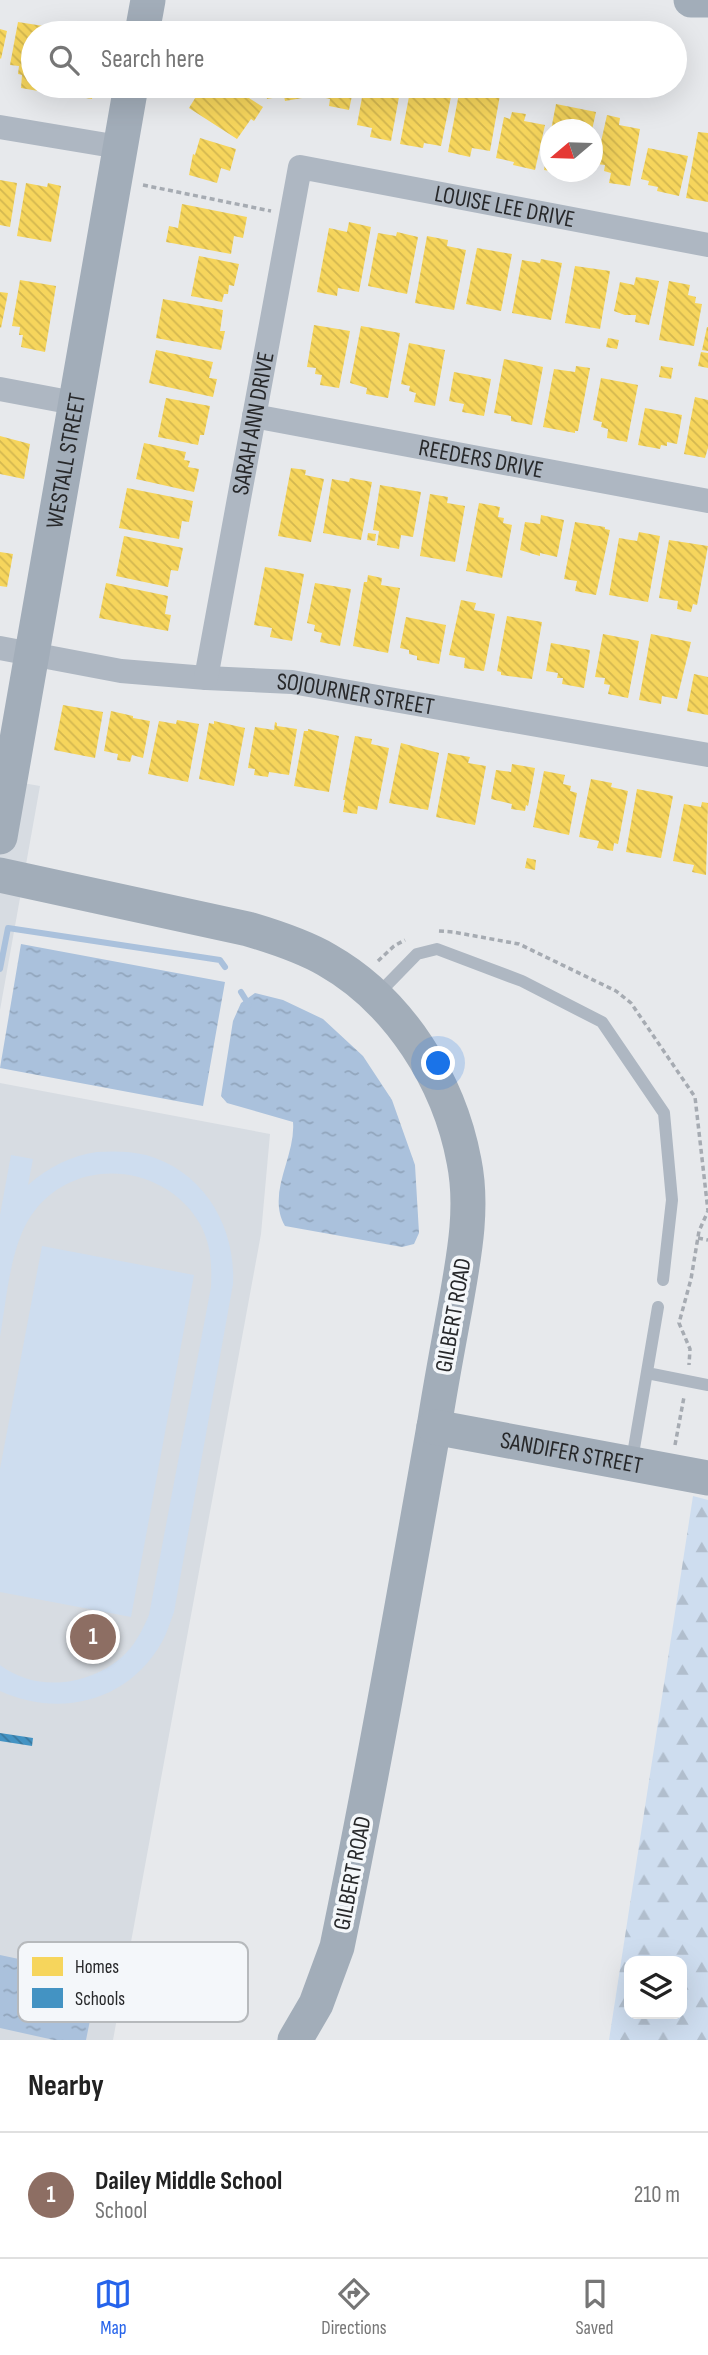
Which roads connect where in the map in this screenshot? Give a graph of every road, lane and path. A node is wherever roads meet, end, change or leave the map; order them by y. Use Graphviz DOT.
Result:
graph roads {
  1 [pos="148,0"];
  2 [pos="691,0"];
  3 [pos="708,0"];
  4 [pos="144,21"];
  5 [pos="129,98"];
  6 [pos="0,127"];
  7 [pos="119,147"];
  8 [pos="300,167"];
  9 [pos="143,185"];
  10 [pos="273,211"];
  11 [pos="708,245"];
  12 [pos="0,389"];
  13 [pos="74,403"];
  14 [pos="254,416"];
  15 [pos="708,501"];
  16 [pos="16,651"];
  17 [pos="206,678"];
  18 [pos="708,755"];
  19 [pos="0,837"];
  20 [pos="0,876"];
  21 [pos="433,931"];
  22 [pos="415,935"];
  23 [pos="378,961"];
  24 [pos="376,996"];
  25 [pos="698,1238"];
  26 [pos="708,1240"];
  27 [pos="663,1280"];
  28 [pos="658,1307"];
  29 [pos="647,1373"];
  30 [pos="687,1381"];
  31 [pos="708,1385"];
  32 [pos="433,1427"];
  33 [pos="674,1450"];
  34 [pos="632,1464"];
  35 [pos="708,1478"];
  36 [pos="295,2040"];
  1 -- 4 [label="street"];
  2 -- 3 [label="street"];
  5 -- 7 [label="street, WESTALL STREET"];
  6 -- 7 [label="street"];
  7 -- 13 [label="street, WESTALL STREET"];
  8 -- 11 [label="street, LOUISE LEE DRIVE"];
  8 -- 14 [label="street, SARAH ANN DRIVE"];
  9 -- 10 [label="path"];
  12 -- 13 [label="street"];
  13 -- 16 [label="street, WESTALL STREET"];
  14 -- 15 [label="street, REEDERS DRIVE"];
  14 -- 17 [label="street, SARAH ANN DRIVE"];
  16 -- 17 [label="street, SOJOURNER STREET"];
  16 -- 19 [label="street, WESTALL STREET"];
  17 -- 18 [label="street, SOJOURNER STREET"];
  20 -- 24 [label="street, GILBERT ROAD"];
  21 -- 25 [label="path"];
  22 -- 23 [label="path"];
  24 -- 27 [label="lane"];
  24 -- 32 [label="street, GILBERT ROAD"];
  25 -- 26 [label="path"];
  25 -- 30 [label="path"];
  28 -- 29 [label="lane"];
  29 -- 30 [label="lane"];
  29 -- 34 [label="lane"];
  30 -- 31 [label="lane"];
  30 -- 33 [label="path"];
  32 -- 34 [label="street, SANDIFER STREET"];
  32 -- 36 [label="street, GILBERT ROAD"];
  34 -- 35 [label="street, SANDIFER STREET"];
}
